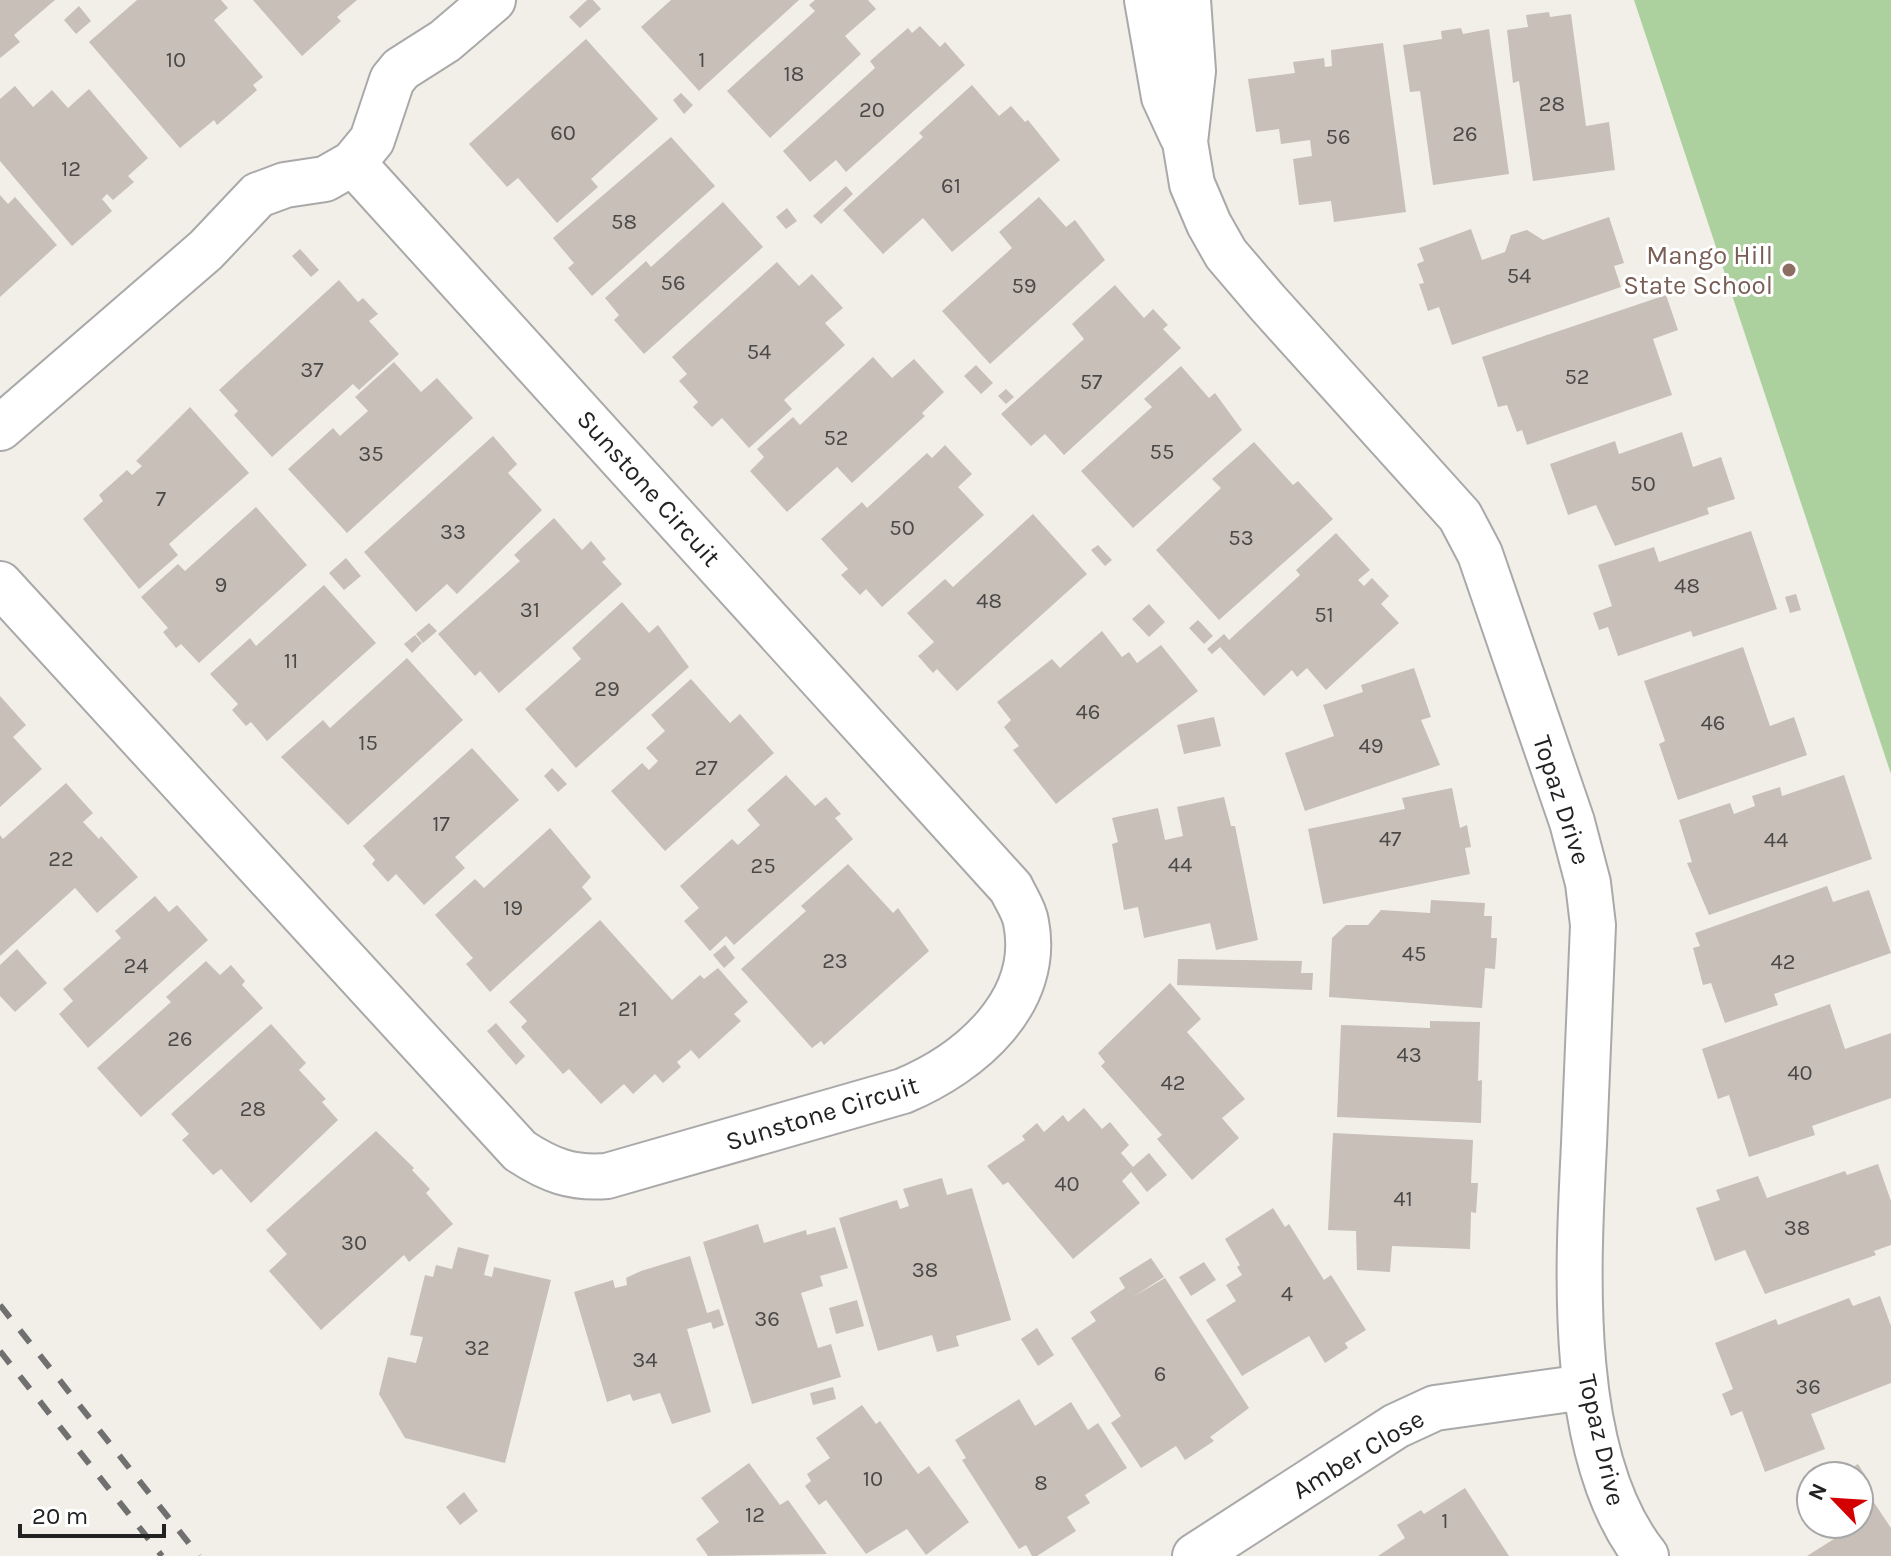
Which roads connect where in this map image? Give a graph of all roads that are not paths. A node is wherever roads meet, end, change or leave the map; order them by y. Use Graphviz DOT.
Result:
graph roads {
  1 [pos="493,0"];
  2 [pos="1147,0"];
  3 [pos="1188,0"];
  4 [pos="1185,142"];
  5 [pos="353,163"];
  6 [pos="0,428"];
  7 [pos="0,584"];
  8 [pos="1585,1387"];
  9 [pos="1195,1556"];
  10 [pos="1646,1556"];
  1 -- 5 [label="street"];
  2 -- 4 [label="street, Topaz Drive"];
  3 -- 4 [label="street, Topaz Drive"];
  4 -- 8 [label="street, Topaz Drive"];
  5 -- 6 [label="street"];
  5 -- 7 [label="street, Sunstone Circuit"];
  8 -- 9 [label="street, Amber Close"];
  8 -- 10 [label="street, Topaz Drive"];
}
